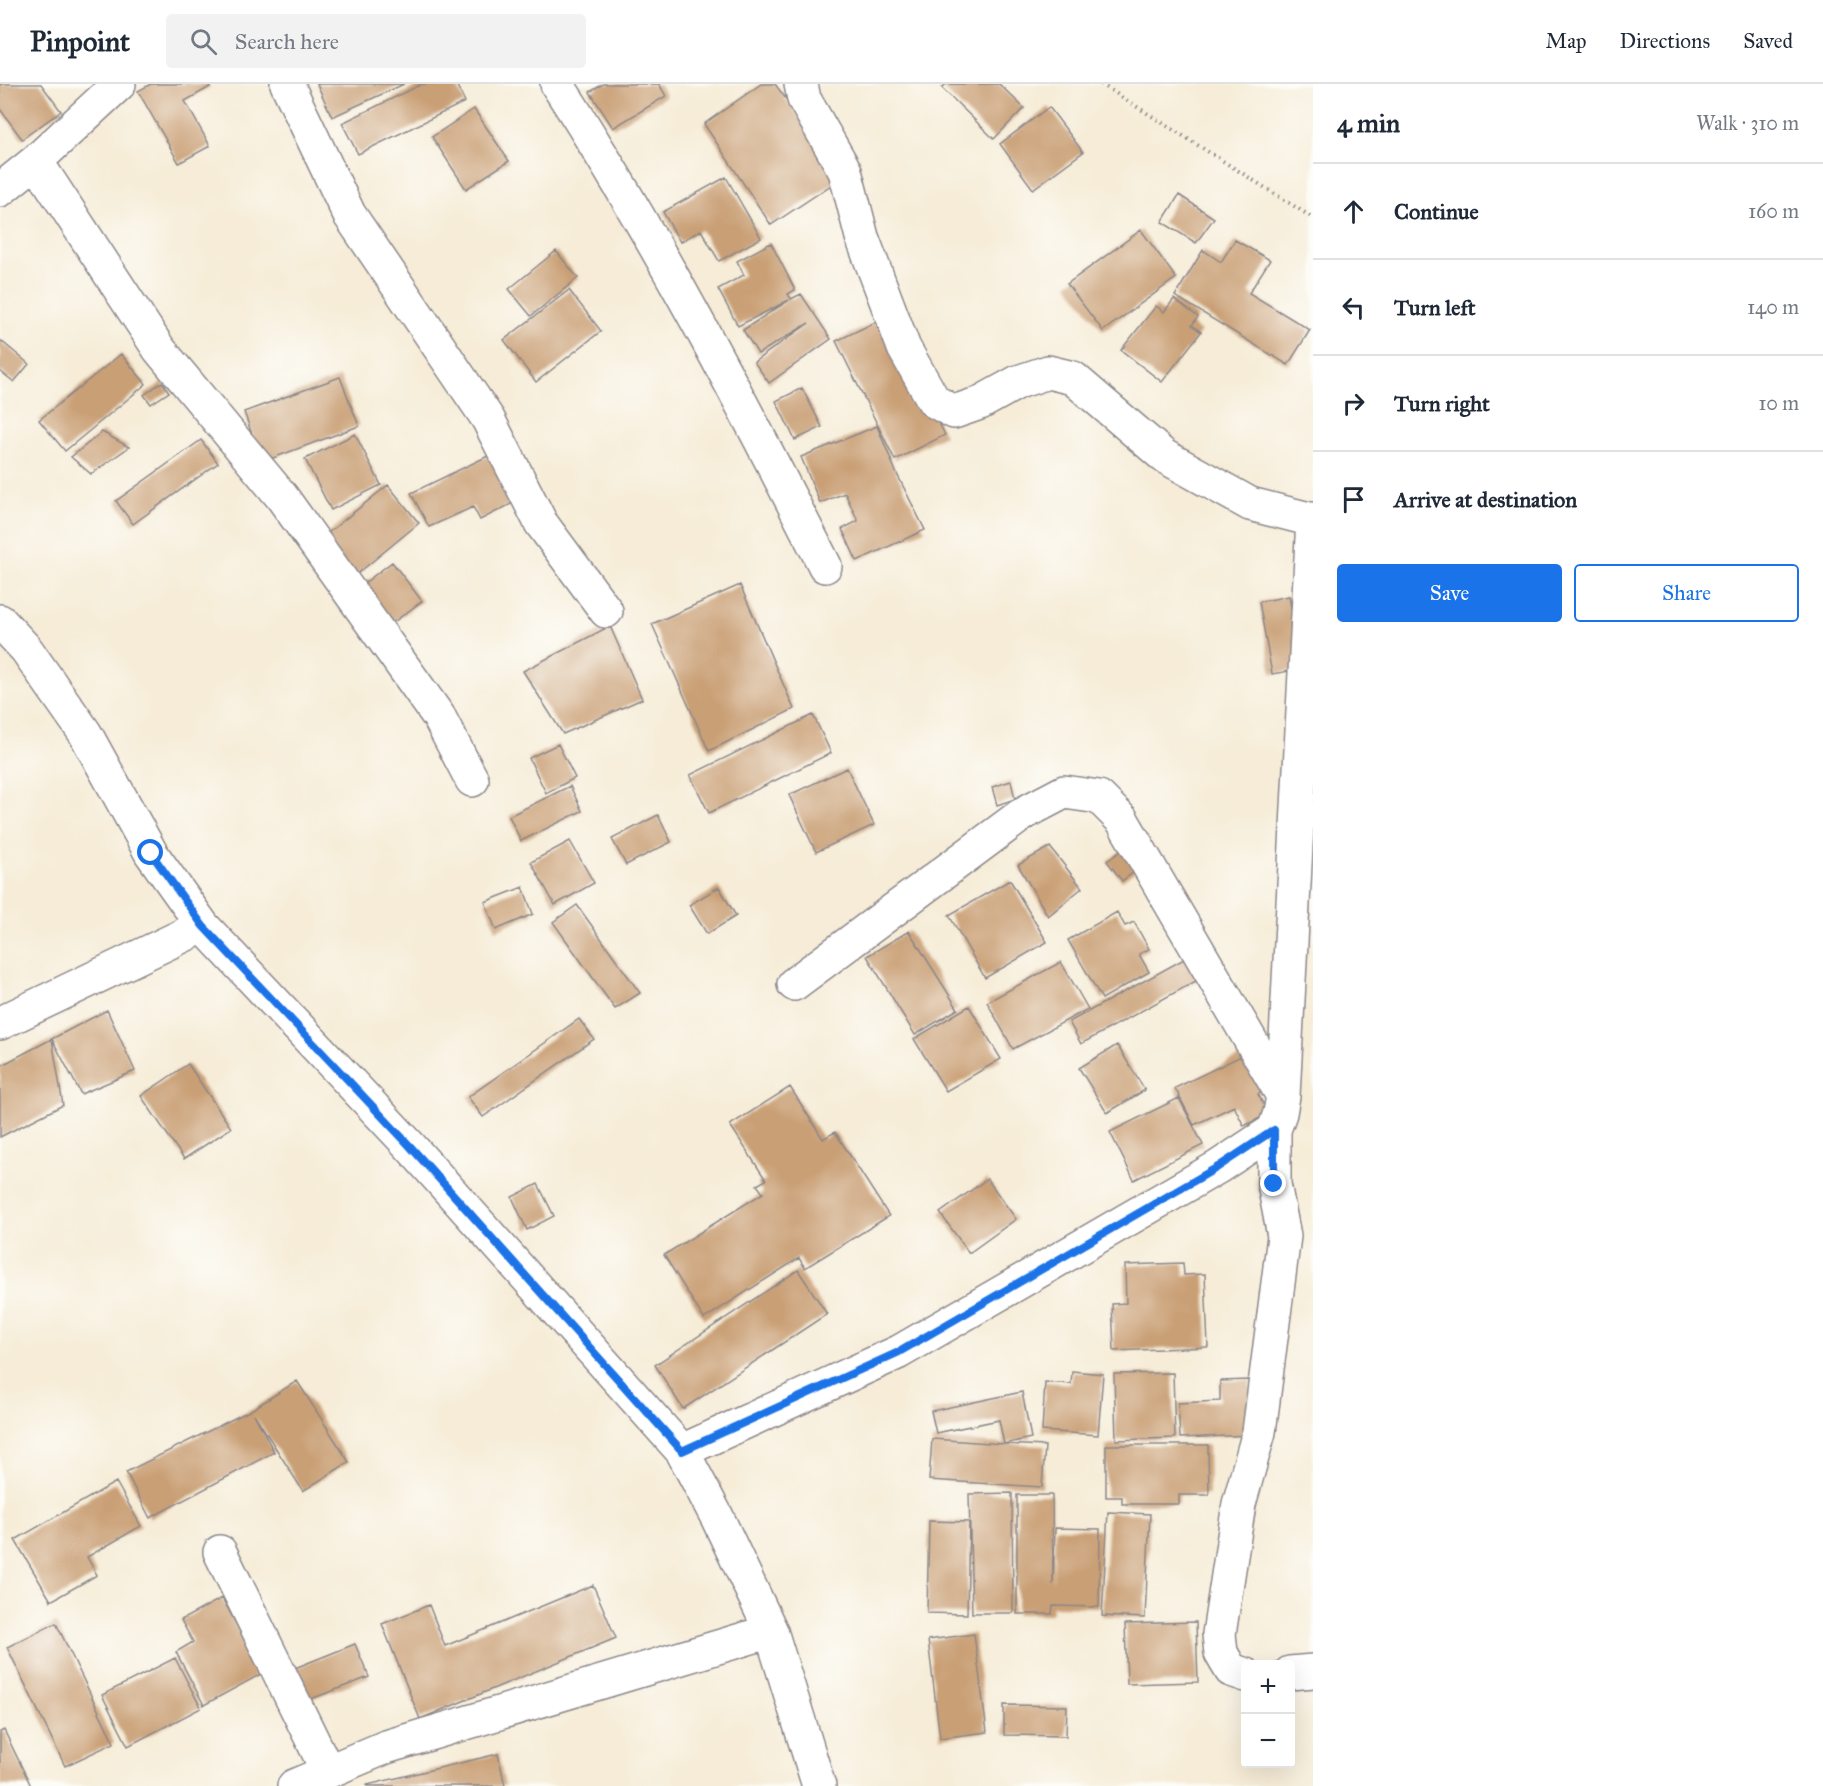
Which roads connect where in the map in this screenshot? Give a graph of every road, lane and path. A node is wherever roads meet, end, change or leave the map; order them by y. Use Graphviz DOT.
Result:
graph roads {
  1 [pos="119,84"];
  2 [pos="287,84"];
  3 [pos="557,84"];
  4 [pos="801,84"];
  5 [pos="1101,84"];
  6 [pos="36,161"];
  7 [pos="0,190"];
  8 [pos="1313,218"];
  9 [pos="1313,520"];
  10 [pos="825,566"];
  11 [pos="606,611"];
  12 [pos="0,621"];
  13 [pos="472,780"];
  14 [pos="1302,923"];
  15 [pos="203,926"];
  16 [pos="794,984"];
  17 [pos="0,1023"];
  18 [pos="1283,1096"];
  19 [pos="1274,1130"];
  20 [pos="682,1451"];
  21 [pos="220,1552"];
  22 [pos="771,1631"];
  23 [pos="1313,1671"];
  24 [pos="1295,1673"];
  25 [pos="1241,1674"];
  26 [pos="328,1772"];
  27 [pos="294,1786"];
  28 [pos="819,1786"];
  1 -- 6 [label="street"];
  2 -- 11 [label="street"];
  3 -- 10 [label="street"];
  4 -- 9 [label="street"];
  5 -- 8 [label="path"];
  6 -- 7 [label="street"];
  6 -- 13 [label="street"];
  9 -- 14 [label="street"];
  12 -- 15 [label="street"];
  14 -- 18 [label="street"];
  15 -- 17 [label="street"];
  15 -- 20 [label="street"];
  16 -- 18 [label="street"];
  18 -- 19 [label="street"];
  19 -- 20 [label="street"];
  19 -- 25 [label="street"];
  20 -- 22 [label="street"];
  21 -- 26 [label="street"];
  22 -- 26 [label="street"];
  22 -- 28 [label="street"];
  23 -- 24 [label="street"];
  26 -- 27 [label="street"];
}
